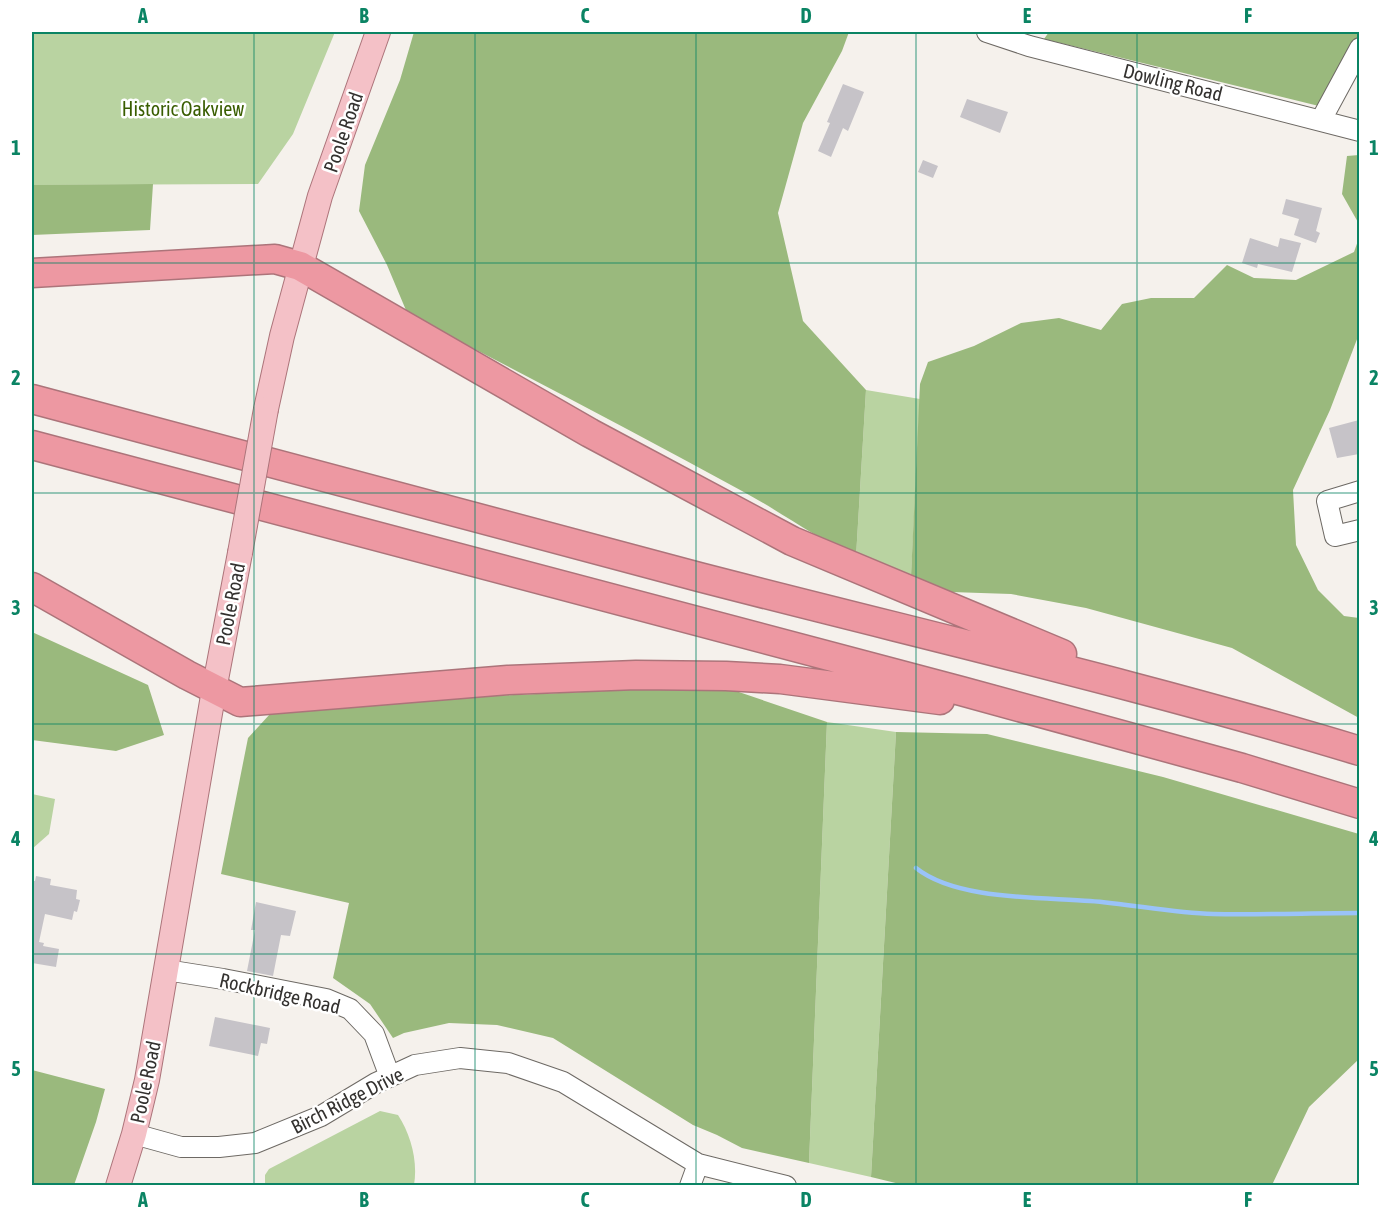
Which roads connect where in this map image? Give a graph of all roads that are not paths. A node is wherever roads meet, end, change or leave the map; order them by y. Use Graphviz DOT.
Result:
graph roads {
  1 [pos="378,32"];
  2 [pos="987,32"];
  3 [pos="1033,39"];
  4 [pos="1359,48"];
  5 [pos="1321,120"];
  6 [pos="1359,131"];
  7 [pos="300,266"];
  8 [pos="32,273"];
  9 [pos="32,399"];
  10 [pos="32,445"];
  11 [pos="1359,491"];
  12 [pos="1359,530"];
  13 [pos="32,587"];
  14 [pos="214,690"];
  15 [pos="1150,692"];
  16 [pos="1043,714"];
  17 [pos="1359,751"];
  18 [pos="1359,804"];
  19 [pos="166,970"];
  20 [pos="390,1077"];
  21 [pos="134,1134"];
  22 [pos="698,1164"];
  23 [pos="118,1185"];
  24 [pos="690,1185"];
  25 [pos="786,1185"];
  1 -- 7 [label="main road, Poole Road"];
  2 -- 3 [label="street, Dowling Road"];
  3 -- 5 [label="street, Dowling Road"];
  4 -- 5 [label="street"];
  5 -- 6 [label="street, Dowling Road"];
  7 -- 8 [label="highway"];
  7 -- 14 [label="main road, Poole Road, bridge"];
  7 -- 15 [label="highway"];
  9 -- 15 [label="highway"];
  10 -- 16 [label="highway"];
  11 -- 12 [label="street"];
  13 -- 14 [label="highway"];
  14 -- 16 [label="highway"];
  14 -- 19 [label="main road, Poole Road"];
  15 -- 17 [label="highway"];
  16 -- 18 [label="highway"];
  19 -- 20 [label="street, Rockbridge Road"];
  19 -- 21 [label="main road, Poole Road"];
  20 -- 21 [label="street, Birch Ridge Drive"];
  20 -- 22 [label="street, Birch Ridge Drive"];
  21 -- 23 [label="main road, Poole Road"];
  22 -- 24 [label="street"];
  22 -- 25 [label="street, Birch Ridge Drive"];
}
